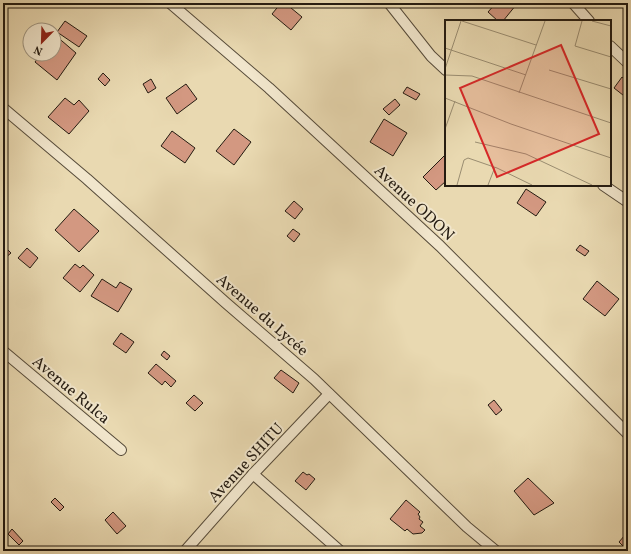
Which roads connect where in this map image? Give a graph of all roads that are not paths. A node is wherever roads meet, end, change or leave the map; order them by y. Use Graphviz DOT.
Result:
graph roads {
  1 [pos="170,3"];
  2 [pos="389,3"];
  3 [pos="574,3"];
  4 [pos="588,20"];
  5 [pos="611,47"];
  6 [pos="626,58"];
  7 [pos="445,69"];
  8 [pos="3,108"];
  9 [pos="604,186"];
  10 [pos="628,202"];
  11 [pos="3,351"];
  12 [pos="329,394"];
  13 [pos="628,434"];
  14 [pos="121,450"];
  15 [pos="253,474"];
  16 [pos="185,551"];
  17 [pos="340,551"];
  18 [pos="496,551"];
  1 -- 13 [label="street, Avenue ODON"];
  2 -- 7 [label="street"];
  3 -- 4 [label="street"];
  5 -- 6 [label="street"];
  8 -- 12 [label="street, Avenue du Lycée"];
  9 -- 10 [label="street"];
  11 -- 14 [label="street, Avenue Rulca"];
  12 -- 15 [label="street, Avenue SHITU"];
  12 -- 18 [label="street, Avenue du Lycée"];
  15 -- 16 [label="street, Avenue SHITU"];
  15 -- 17 [label="street"];
}
